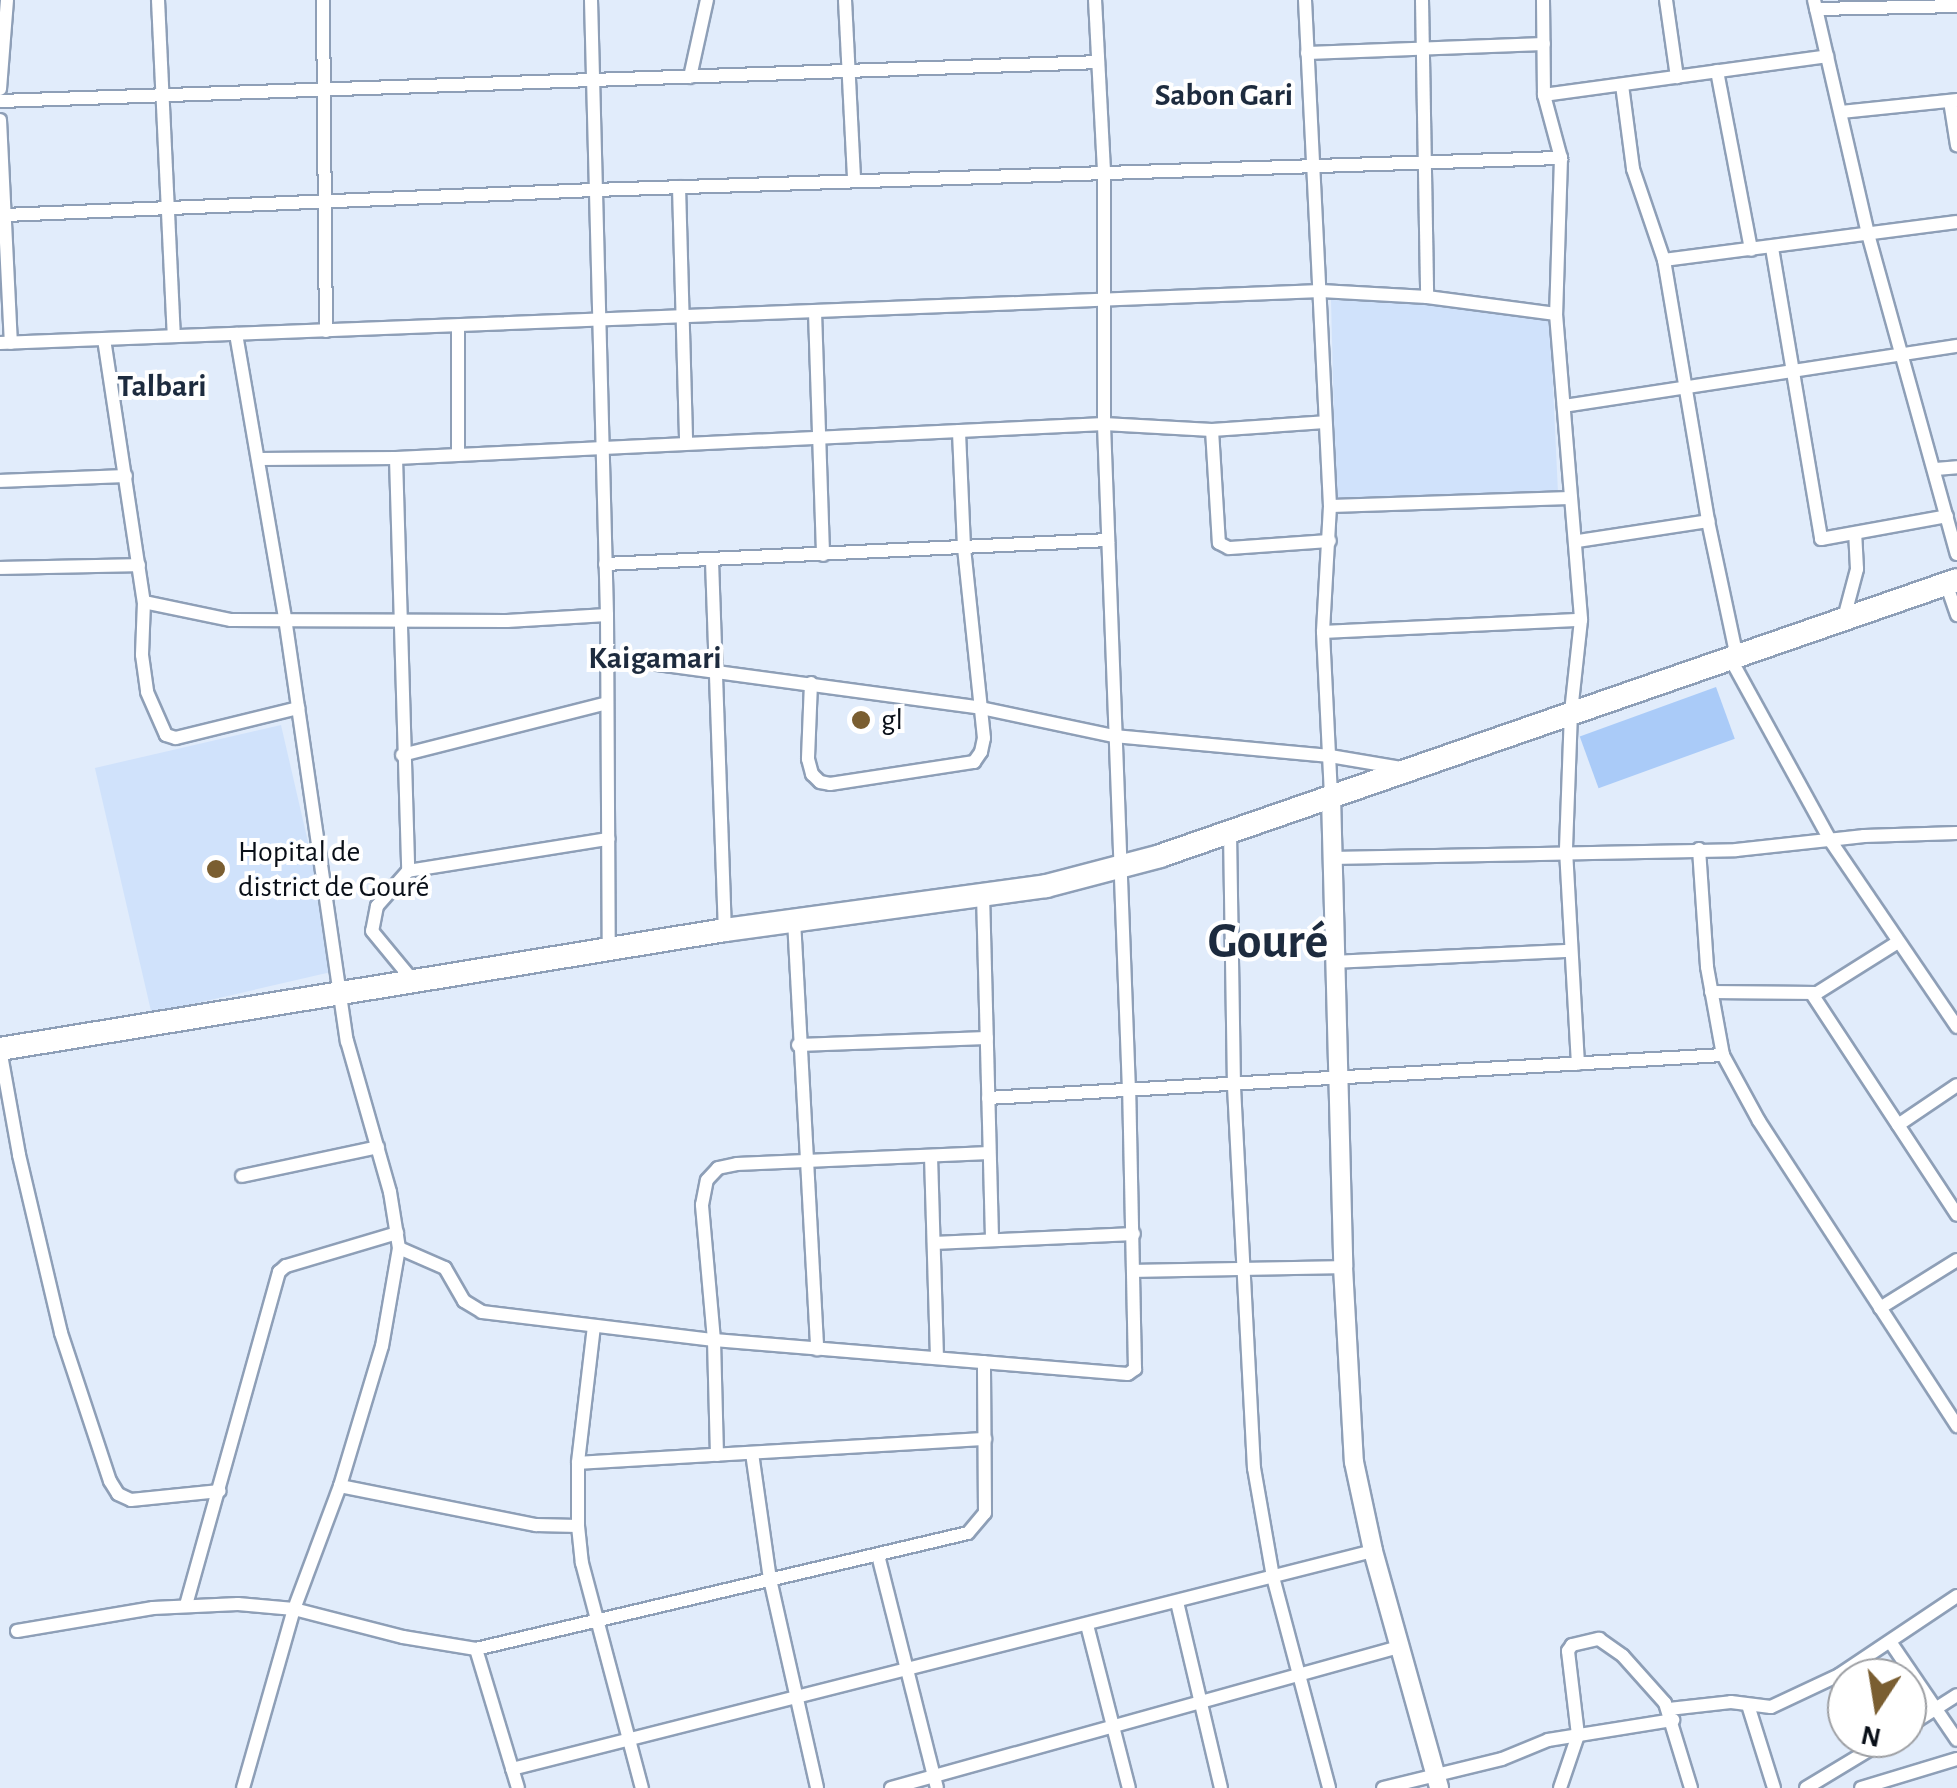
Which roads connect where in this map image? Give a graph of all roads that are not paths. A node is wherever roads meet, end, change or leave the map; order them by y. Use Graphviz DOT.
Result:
graph roads {
  1 [pos="7,0"];
  2 [pos="158,0"];
  3 [pos="324,0"];
  4 [pos="591,0"];
  5 [pos="707,0"];
  6 [pos="845,0"];
  7 [pos="1095,0"];
  8 [pos="1305,0"];
  9 [pos="1422,0"];
  10 [pos="1543,0"];
  11 [pos="1666,0"];
  12 [pos="1815,4"];
  13 [pos="1957,6"];
  14 [pos="1544,44"];
  15 [pos="1424,48"];
  16 [pos="1307,53"];
  17 [pos="1827,56"];
  18 [pos="1098,62"];
  19 [pos="1718,71"];
  20 [pos="849,72"];
  21 [pos="690,76"];
  22 [pos="1677,77"];
  23 [pos="593,79"];
  24 [pos="1622,85"];
  25 [pos="324,87"];
  26 [pos="0,89"];
  27 [pos="163,92"];
  28 [pos="1544,95"];
  29 [pos="0,100"];
  30 [pos="1954,101"];
  31 [pos="1841,112"];
  32 [pos="0,120"];
  33 [pos="1957,145"];
  34 [pos="1561,158"];
  35 [pos="1,165"];
  36 [pos="1423,166"];
  37 [pos="1310,169"];
  38 [pos="1104,172"];
  39 [pos="854,180"];
  40 [pos="679,187"];
  41 [pos="594,190"];
  42 [pos="325,201"];
  43 [pos="169,208"];
  44 [pos="4,215"];
  45 [pos="1957,222"];
  46 [pos="1868,234"];
  47 [pos="1772,248"];
  48 [pos="1751,250"];
  49 [pos="1664,260"];
  50 [pos="1321,291"];
  51 [pos="1427,297"];
  52 [pos="1104,301"];
  53 [pos="814,312"];
  54 [pos="1556,314"];
  55 [pos="681,319"];
  56 [pos="596,323"];
  57 [pos="458,328"];
  58 [pos="326,331"];
  59 [pos="236,334"];
  60 [pos="174,336"];
  61 [pos="104,339"];
  62 [pos="5,343"];
  63 [pos="1957,346"];
  64 [pos="1899,354"];
  65 [pos="1791,371"];
  66 [pos="1686,385"];
  67 [pos="1564,406"];
  68 [pos="1325,422"];
  69 [pos="1104,424"];
  70 [pos="959,430"];
  71 [pos="1212,430"];
  72 [pos="817,436"];
  73 [pos="686,442"];
  74 [pos="601,446"];
  75 [pos="458,452"];
  76 [pos="259,458"];
  77 [pos="396,458"];
  78 [pos="1957,467"];
  79 [pos="1936,469"];
  80 [pos="126,476"];
  81 [pos="0,482"];
  82 [pos="1570,498"];
  83 [pos="1330,506"];
  84 [pos="1947,516"];
  85 [pos="1708,521"];
  86 [pos="1855,536"];
  87 [pos="1108,540"];
  88 [pos="1330,541"];
  89 [pos="1578,541"];
  90 [pos="964,547"];
  91 [pos="1957,554"];
  92 [pos="823,555"];
  93 [pos="712,561"];
  94 [pos="139,564"];
  95 [pos="606,564"];
  96 [pos="0,568"];
  97 [pos="1951,581"];
  98 [pos="144,602"];
  99 [pos="607,615"];
  100 [pos="1957,615"];
  101 [pos="285,618"];
  102 [pos="1844,618"];
  103 [pos="400,619"];
  104 [pos="1581,620"];
  105 [pos="1324,632"];
  106 [pos="1733,655"];
  107 [pos="606,657"];
  108 [pos="714,670"];
  109 [pos="810,683"];
  110 [pos="607,704"];
  111 [pos="298,708"];
  112 [pos="981,708"];
  113 [pos="1571,712"];
  114 [pos="1114,736"];
  115 [pos="402,755"];
  116 [pos="1330,756"];
  117 [pos="1408,770"];
  118 [pos="1331,796"];
  119 [pos="1230,832"];
  120 [pos="1957,832"];
  121 [pos="608,839"];
  122 [pos="1830,840"];
  123 [pos="1699,849"];
  124 [pos="1566,850"];
  125 [pos="1331,858"];
  126 [pos="1122,868"];
  127 [pos="408,871"];
  128 [pos="983,894"];
  129 [pos="794,920"];
  130 [pos="1216,926"];
  131 [pos="1232,926"];
  132 [pos="725,930"];
  133 [pos="1898,942"];
  134 [pos="609,948"];
  135 [pos="1570,951"];
  136 [pos="1333,962"];
  137 [pos="414,982"];
  138 [pos="1710,992"];
  139 [pos="344,994"];
  140 [pos="1812,994"];
  141 [pos="1957,1028"];
  142 [pos="987,1038"];
  143 [pos="798,1044"];
  144 [pos="0,1049"];
  145 [pos="1723,1055"];
  146 [pos="1578,1064"];
  147 [pos="1337,1078"];
  148 [pos="1957,1085"];
  149 [pos="1234,1086"];
  150 [pos="1129,1091"];
  151 [pos="988,1098"];
  152 [pos="1898,1124"];
  153 [pos="378,1147"];
  154 [pos="990,1153"];
  155 [pos="931,1156"];
  156 [pos="805,1162"];
  157 [pos="242,1176"];
  158 [pos="1957,1215"];
  159 [pos="1134,1234"];
  160 [pos="992,1239"];
  161 [pos="398,1241"];
  162 [pos="934,1243"];
  163 [pos="1957,1260"];
  164 [pos="1342,1267"];
  165 [pos="1242,1268"];
  166 [pos="1135,1271"];
  167 [pos="1880,1308"];
  168 [pos="594,1326"];
  169 [pos="714,1340"];
  170 [pos="817,1348"];
  171 [pos="938,1358"];
  172 [pos="984,1362"];
  173 [pos="1955,1417"];
  174 [pos="986,1439"];
  175 [pos="752,1453"];
  176 [pos="717,1455"];
  177 [pos="578,1463"];
  178 [pos="340,1486"];
  179 [pos="220,1491"];
  180 [pos="578,1526"];
  181 [pos="1373,1550"];
  182 [pos="878,1554"];
  183 [pos="1273,1577"];
  184 [pos="770,1579"];
  185 [pos="1957,1596"];
  186 [pos="1177,1602"];
  187 [pos="186,1605"];
  188 [pos="294,1609"];
  189 [pos="597,1621"];
  190 [pos="1086,1625"];
  191 [pos="17,1631"];
  192 [pos="1891,1643"];
  193 [pos="1399,1647"];
  194 [pos="476,1650"];
  195 [pos="909,1671"];
  196 [pos="1298,1676"];
  197 [pos="1957,1695"];
  198 [pos="797,1700"];
  199 [pos="1202,1702"];
  200 [pos="1748,1706"];
  201 [pos="1937,1708"];
  202 [pos="1927,1714"];
  203 [pos="1671,1715"];
  204 [pos="1113,1728"];
  205 [pos="1578,1736"];
  206 [pos="630,1740"];
  207 [pos="1957,1740"];
  208 [pos="1856,1758"];
  209 [pos="1957,1759"];
  210 [pos="512,1769"];
  211 [pos="1436,1781"];
  212 [pos="936,1782"];
  213 [pos="243,1788"];
  214 [pos="518,1788"];
  215 [pos="642,1788"];
  216 [pos="817,1788"];
  217 [pos="890,1788"];
  218 [pos="1128,1788"];
  219 [pos="1222,1788"];
  220 [pos="1329,1788"];
  221 [pos="1383,1788"];
  222 [pos="1560,1788"];
  223 [pos="1691,1788"];
  224 [pos="1774,1788"];
  225 [pos="1806,1788"];
  226 [pos="1861,1788"];
  1 -- 26 [label="street"];
  2 -- 27 [label="street"];
  3 -- 25 [label="street"];
  4 -- 23 [label="street"];
  5 -- 21 [label="street"];
  6 -- 20 [label="street"];
  7 -- 18 [label="street"];
  8 -- 16 [label="street"];
  9 -- 15 [label="street"];
  10 -- 14 [label="street"];
  11 -- 22 [label="street"];
  12 -- 13 [label="street"];
  12 -- 17 [label="street"];
  14 -- 15 [label="street"];
  14 -- 28 [label="street"];
  15 -- 16 [label="street"];
  15 -- 36 [label="street"];
  16 -- 37 [label="street"];
  17 -- 19 [label="street"];
  17 -- 31 [label="street"];
  18 -- 20 [label="street"];
  18 -- 38 [label="street"];
  19 -- 22 [label="street"];
  19 -- 48 [label="street"];
  20 -- 21 [label="street"];
  20 -- 39 [label="street"];
  21 -- 23 [label="street"];
  22 -- 24 [label="street"];
  23 -- 25 [label="street"];
  23 -- 41 [label="street"];
  24 -- 28 [label="street"];
  24 -- 49 [label="street"];
  25 -- 27 [label="street"];
  25 -- 42 [label="street"];
  27 -- 29 [label="street"];
  27 -- 43 [label="street"];
  28 -- 34 [label="street"];
  30 -- 31 [label="street"];
  30 -- 33 [label="street"];
  31 -- 46 [label="street"];
  32 -- 35 [label="street"];
  34 -- 36 [label="street"];
  34 -- 54 [label="street"];
  35 -- 44 [label="street"];
  36 -- 37 [label="street"];
  36 -- 51 [label="street"];
  37 -- 38 [label="street"];
  37 -- 50 [label="street"];
  38 -- 39 [label="street"];
  38 -- 52 [label="street"];
  39 -- 40 [label="street"];
  40 -- 41 [label="street"];
  40 -- 55 [label="street"];
  41 -- 42 [label="street"];
  41 -- 56 [label="street"];
  42 -- 43 [label="street"];
  42 -- 58 [label="street"];
  43 -- 44 [label="street"];
  43 -- 60 [label="street"];
  44 -- 62 [label="street"];
  45 -- 46 [label="street"];
  46 -- 47 [label="street"];
  46 -- 64 [label="street"];
  47 -- 48 [label="street"];
  47 -- 65 [label="street"];
  48 -- 49 [label="street"];
  49 -- 66 [label="street"];
  50 -- 51 [label="street"];
  50 -- 52 [label="street"];
  50 -- 68 [label="street"];
  51 -- 54 [label="street"];
  52 -- 53 [label="street"];
  52 -- 69 [label="street"];
  53 -- 55 [label="street"];
  53 -- 72 [label="street"];
  54 -- 67 [label="street"];
  55 -- 56 [label="street"];
  55 -- 73 [label="street"];
  56 -- 57 [label="street"];
  56 -- 74 [label="street"];
  57 -- 58 [label="street"];
  57 -- 75 [label="street"];
  58 -- 59 [label="street"];
  59 -- 60 [label="street"];
  59 -- 76 [label="street"];
  60 -- 61 [label="street"];
  61 -- 62 [label="street"];
  61 -- 80 [label="street"];
  63 -- 64 [label="street"];
  64 -- 65 [label="street"];
  64 -- 79 [label="street"];
  65 -- 66 [label="street"];
  65 -- 86 [label="street"];
  66 -- 67 [label="street"];
  66 -- 85 [label="street"];
  67 -- 82 [label="street"];
  68 -- 71 [label="street"];
  68 -- 83 [label="street"];
  69 -- 70 [label="street"];
  69 -- 71 [label="street"];
  69 -- 87 [label="street"];
  70 -- 72 [label="street"];
  70 -- 90 [label="street"];
  71 -- 88 [label="street"];
  72 -- 73 [label="street"];
  72 -- 92 [label="street"];
  73 -- 74 [label="street"];
  74 -- 75 [label="street"];
  74 -- 95 [label="street"];
  75 -- 77 [label="street"];
  76 -- 77 [label="street"];
  76 -- 101 [label="street"];
  77 -- 103 [label="street"];
  78 -- 79 [label="street"];
  79 -- 84 [label="street"];
  80 -- 81 [label="street"];
  80 -- 94 [label="street"];
  82 -- 83 [label="street"];
  82 -- 89 [label="street"];
  83 -- 88 [label="street"];
  84 -- 86 [label="street"];
  84 -- 91 [label="street"];
  85 -- 89 [label="street"];
  85 -- 106 [label="street"];
  86 -- 102 [label="street"];
  87 -- 90 [label="street"];
  87 -- 114 [label="street"];
  88 -- 105 [label="street"];
  89 -- 104 [label="street"];
  90 -- 92 [label="street"];
  90 -- 112 [label="street"];
  92 -- 93 [label="street"];
  93 -- 95 [label="street"];
  93 -- 108 [label="street"];
  94 -- 96 [label="street"];
  94 -- 98 [label="street"];
  95 -- 99 [label="street"];
  97 -- 100 [label="street"];
  97 -- 102 [label="highway"];
  98 -- 101 [label="street"];
  98 -- 111 [label="street"];
  99 -- 103 [label="street"];
  99 -- 107 [label="street"];
  101 -- 103 [label="street"];
  101 -- 111 [label="street"];
  102 -- 106 [label="highway"];
  103 -- 115 [label="street"];
  104 -- 105 [label="street"];
  104 -- 113 [label="street"];
  105 -- 116 [label="street"];
  106 -- 113 [label="highway"];
  106 -- 122 [label="street"];
  107 -- 108 [label="street"];
  107 -- 110 [label="street"];
  108 -- 109 [label="street"];
  108 -- 132 [label="street"];
  109 -- 112 [label="street"];
  109 -- 112 [label="street"];
  110 -- 115 [label="street"];
  110 -- 121 [label="street"];
  111 -- 139 [label="street"];
  112 -- 114 [label="street"];
  113 -- 117 [label="highway"];
  113 -- 124 [label="street"];
  114 -- 116 [label="street"];
  114 -- 126 [label="street"];
  115 -- 127 [label="street"];
  116 -- 117 [label="street"];
  116 -- 118 [label="street"];
  117 -- 118 [label="highway"];
  118 -- 119 [label="highway"];
  118 -- 125 [label="main road"];
  119 -- 126 [label="highway"];
  119 -- 131 [label="street"];
  120 -- 122 [label="street"];
  121 -- 127 [label="street"];
  121 -- 134 [label="street"];
  122 -- 123 [label="street"];
  122 -- 133 [label="street"];
  123 -- 124 [label="street"];
  123 -- 138 [label="street"];
  124 -- 125 [label="street"];
  124 -- 135 [label="street"];
  125 -- 136 [label="main road"];
  126 -- 128 [label="highway"];
  126 -- 150 [label="street"];
  127 -- 137 [label="street"];
  128 -- 129 [label="highway"];
  128 -- 142 [label="street"];
  129 -- 132 [label="highway"];
  129 -- 143 [label="street"];
  130 -- 131 [label="street"];
  131 -- 149 [label="street"];
  132 -- 134 [label="highway"];
  133 -- 140 [label="street"];
  133 -- 141 [label="street"];
  134 -- 137 [label="highway"];
  135 -- 136 [label="street"];
  135 -- 146 [label="street"];
  136 -- 147 [label="main road"];
  137 -- 139 [label="highway"];
  138 -- 140 [label="street"];
  138 -- 145 [label="street"];
  139 -- 144 [label="highway"];
  139 -- 153 [label="street"];
  140 -- 152 [label="street"];
  142 -- 143 [label="street"];
  142 -- 151 [label="street"];
  143 -- 156 [label="street"];
  144 -- 179 [label="street"];
  145 -- 146 [label="street"];
  145 -- 167 [label="street"];
  146 -- 147 [label="street"];
  147 -- 149 [label="street"];
  147 -- 164 [label="main road"];
  148 -- 152 [label="street"];
  149 -- 150 [label="street"];
  149 -- 165 [label="street"];
  150 -- 151 [label="street"];
  150 -- 159 [label="street"];
  151 -- 154 [label="street"];
  152 -- 158 [label="street"];
  153 -- 157 [label="street"];
  153 -- 161 [label="street"];
  154 -- 155 [label="street"];
  154 -- 160 [label="street"];
  155 -- 156 [label="street"];
  155 -- 162 [label="street"];
  156 -- 169 [label="street"];
  156 -- 170 [label="street"];
  159 -- 160 [label="street"];
  159 -- 166 [label="street"];
  160 -- 162 [label="street"];
  161 -- 168 [label="street"];
  161 -- 178 [label="street"];
  161 -- 179 [label="street"];
  162 -- 171 [label="street"];
  163 -- 167 [label="street"];
  164 -- 165 [label="street"];
  164 -- 181 [label="main road"];
  165 -- 166 [label="street"];
  165 -- 183 [label="street"];
  166 -- 172 [label="street"];
  167 -- 173 [label="street"];
  168 -- 169 [label="street"];
  168 -- 177 [label="street"];
  169 -- 170 [label="street"];
  169 -- 176 [label="street"];
  170 -- 171 [label="street"];
  171 -- 172 [label="street"];
  172 -- 174 [label="street"];
  174 -- 175 [label="street"];
  174 -- 182 [label="street"];
  175 -- 176 [label="street"];
  175 -- 184 [label="street"];
  176 -- 177 [label="street"];
  177 -- 180 [label="street"];
  178 -- 180 [label="street"];
  178 -- 188 [label="street"];
  179 -- 187 [label="street"];
  180 -- 189 [label="street"];
  181 -- 183 [label="street"];
  181 -- 193 [label="main road"];
  182 -- 184 [label="street"];
  182 -- 195 [label="street"];
  183 -- 186 [label="street"];
  183 -- 196 [label="street"];
  184 -- 189 [label="street"];
  184 -- 198 [label="street"];
  185 -- 192 [label="street"];
  186 -- 190 [label="street"];
  186 -- 199 [label="street"];
  187 -- 188 [label="street"];
  187 -- 191 [label="street"];
  188 -- 194 [label="street"];
  188 -- 213 [label="street"];
  189 -- 194 [label="street"];
  189 -- 206 [label="street"];
  190 -- 195 [label="street"];
  190 -- 204 [label="street"];
  192 -- 200 [label="street"];
  192 -- 201 [label="street"];
  193 -- 196 [label="street"];
  193 -- 211 [label="main road"];
  194 -- 210 [label="street"];
  195 -- 198 [label="street"];
  195 -- 212 [label="street"];
  196 -- 199 [label="street"];
  196 -- 220 [label="street"];
  197 -- 201 [label="street"];
  198 -- 206 [label="street"];
  198 -- 216 [label="street"];
  199 -- 204 [label="street"];
  199 -- 219 [label="street"];
  200 -- 203 [label="street"];
  200 -- 224 [label="street"];
  201 -- 202 [label="street"];
  201 -- 207 [label="street"];
  203 -- 205 [label="street"];
  203 -- 205 [label="street"];
  203 -- 223 [label="street"];
  204 -- 212 [label="street"];
  204 -- 218 [label="street"];
  205 -- 211 [label="street"];
  205 -- 222 [label="street"];
  206 -- 210 [label="street"];
  206 -- 215 [label="street"];
  208 -- 225 [label="street"];
  209 -- 226 [label="street"];
  210 -- 214 [label="street"];
  211 -- 221 [label="street"];
  212 -- 217 [label="street"];
}
